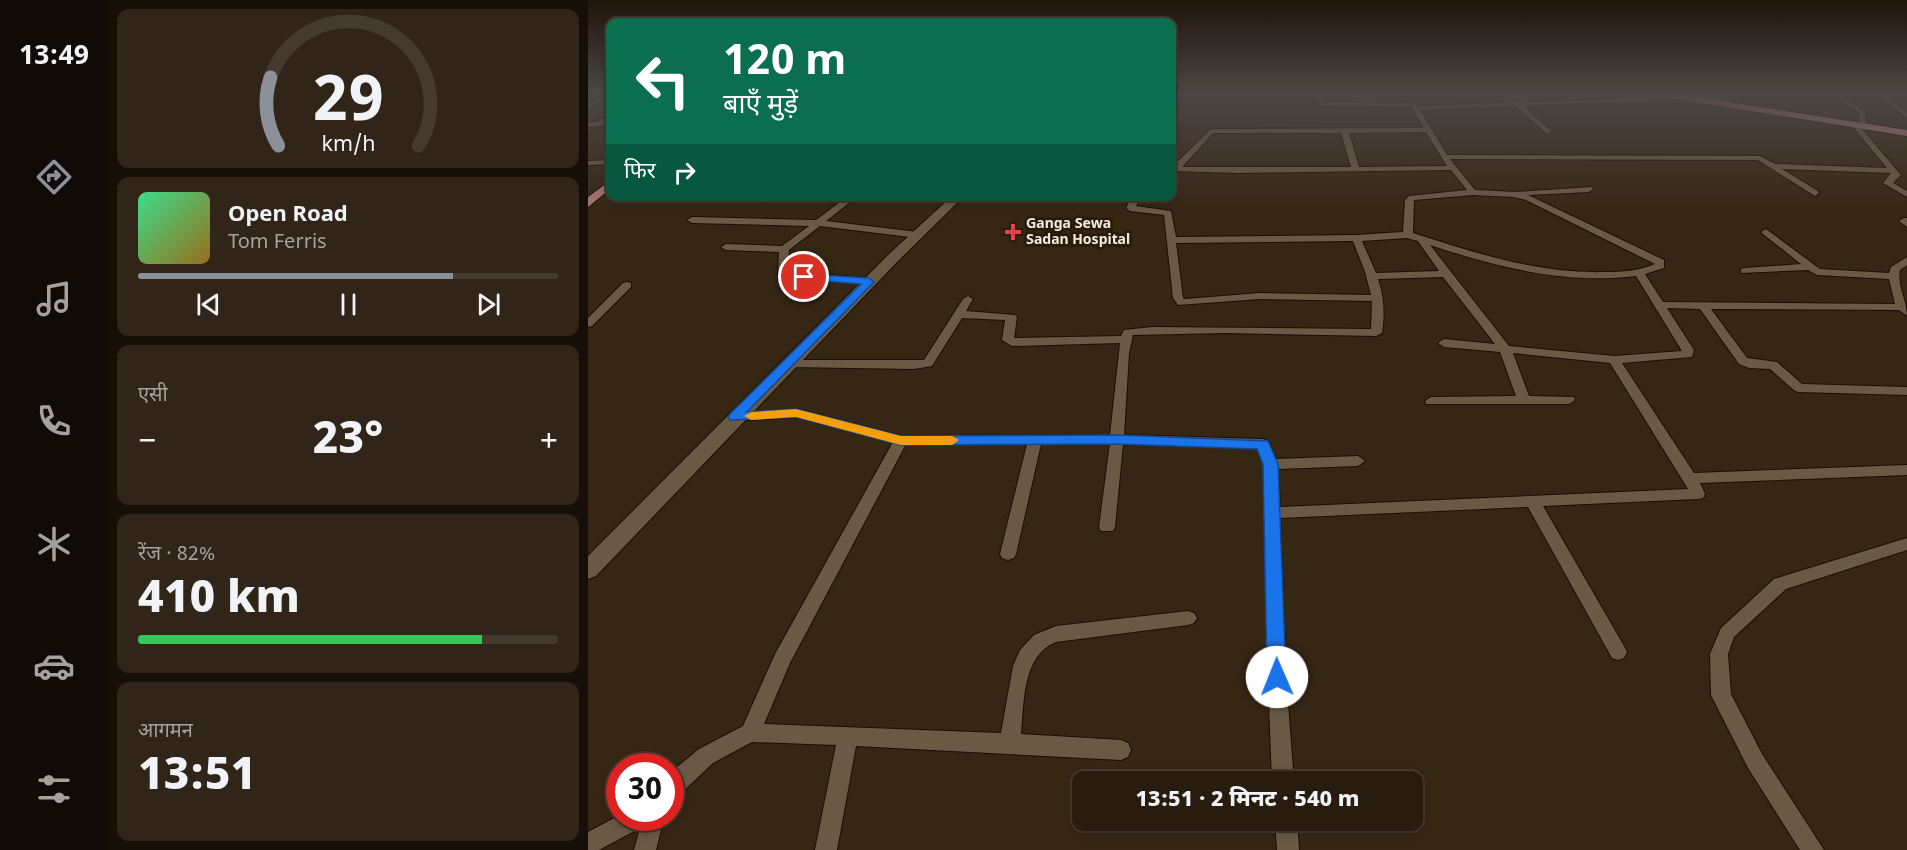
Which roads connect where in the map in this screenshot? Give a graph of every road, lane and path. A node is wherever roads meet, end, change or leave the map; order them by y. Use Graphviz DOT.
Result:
graph roads {
  1 [pos="1209,132"];
  2 [pos="1345,132"];
  3 [pos="1429,132"];
  4 [pos="1864,132"];
  5 [pos="1443,157"];
  6 [pos="606,162"];
  7 [pos="588,163"];
  8 [pos="1773,166"];
  9 [pos="1176,167"];
  10 [pos="1451,168"];
  11 [pos="1176,169"];
  12 [pos="1356,170"];
  13 [pos="1894,171"];
  14 [pos="606,178"];
  15 [pos="1889,181"];
  16 [pos="1907,182"];
  17 [pos="606,187"];
  18 [pos="1589,189"];
  19 [pos="1473,192"];
  20 [pos="1815,193"];
  21 [pos="588,194"];
  22 [pos="1514,194"];
  23 [pos="1907,194"];
  24 [pos="847,201"];
  25 [pos="954,201"];
  26 [pos="1134,201"];
  27 [pos="588,203"];
  28 [pos="692,220"];
  29 [pos="816,223"];
  30 [pos="1766,232"];
  31 [pos="918,235"];
  32 [pos="1408,235"];
  33 [pos="1356,238"];
  34 [pos="1421,239"];
  35 [pos="1171,240"];
  36 [pos="726,247"];
  37 [pos="784,249"];
  38 [pos="1907,260"];
  39 [pos="1808,267"];
  40 [pos="1745,271"];
  41 [pos="1639,273"];
  42 [pos="1446,274"];
  43 [pos="1373,276"];
  44 [pos="1893,276"];
  45 [pos="869,282"];
  46 [pos="627,285"];
  47 [pos="1902,290"];
  48 [pos="1376,298"];
  49 [pos="968,299"];
  50 [pos="1660,305"];
  51 [pos="1704,307"];
  52 [pos="1904,310"];
  53 [pos="959,314"];
  54 [pos="588,324"];
  55 [pos="1126,339"];
  56 [pos="1444,343"];
  57 [pos="1505,349"];
  58 [pos="1614,360"];
  59 [pos="788,363"];
  60 [pos="1907,391"];
  61 [pos="1524,400"];
  62 [pos="1569,400"];
  63 [pos="1431,401"];
  64 [pos="734,417"];
  65 [pos="901,440"];
  66 [pos="1035,440"];
  67 [pos="1117,440"];
  68 [pos="1358,461"];
  69 [pos="1270,464"];
  70 [pos="1907,470"];
  71 [pos="1689,478"];
  72 [pos="1533,502"];
  73 [pos="1272,513"];
  74 [pos="1107,527"];
  75 [pos="1907,544"];
  76 [pos="1008,554"];
  77 [pos="588,570"];
  78 [pos="1188,618"];
  79 [pos="1618,652"];
  80 [pos="750,733"];
  81 [pos="848,737"];
  82 [pos="1010,744"];
  83 [pos="1122,750"];
  84 [pos="1282,771"];
  85 [pos="684,773"];
  86 [pos="614,831"];
  87 [pos="650,831"];
  88 [pos="1287,831"];
  89 [pos="594,844"];
  90 [pos="645,850"];
  91 [pos="826,850"];
  92 [pos="1288,850"];
  93 [pos="1813,850"];
  1 -- 9 [label="street"];
  2 -- 12 [label="street"];
  3 -- 5 [label="street"];
  4 -- 13 [label="street"];
  5 -- 8 [label="street"];
  5 -- 10 [label="street"];
  6 -- 7 [label="street"];
  8 -- 13 [label="street"];
  8 -- 20 [label="street"];
  10 -- 12 [label="street"];
  10 -- 19 [label="street"];
  11 -- 12 [label="street"];
  13 -- 15 [label="street"];
  14 -- 21 [label="main road"];
  15 -- 16 [label="street"];
  15 -- 23 [label="street"];
  17 -- 27 [label="main road"];
  18 -- 22 [label="street"];
  19 -- 22 [label="street"];
  19 -- 32 [label="street"];
  22 -- 41 [label="street"];
  24 -- 29 [label="street"];
  25 -- 31 [label="street"];
  26 -- 35 [label="street"];
  28 -- 29 [label="street"];
  29 -- 31 [label="street"];
  29 -- 37 [label="street"];
  30 -- 39 [label="street"];
  31 -- 45 [label="street"];
  32 -- 33 [label="street"];
  32 -- 34 [label="street"];
  33 -- 35 [label="street"];
  33 -- 43 [label="street"];
  34 -- 41 [label="street"];
  34 -- 42 [label="street"];
  35 -- 48 [label="street"];
  36 -- 37 [label="street"];
  37 -- 45 [label="street"];
  38 -- 44 [label="street"];
  39 -- 40 [label="street"];
  39 -- 44 [label="street"];
  41 -- 50 [label="street"];
  42 -- 43 [label="street"];
  42 -- 57 [label="street"];
  43 -- 48 [label="street"];
  44 -- 47 [label="street"];
  45 -- 59 [label="street"];
  46 -- 54 [label="street"];
  47 -- 52 [label="street"];
  48 -- 55 [label="street"];
  49 -- 53 [label="street"];
  50 -- 51 [label="street"];
  50 -- 58 [label="street"];
  51 -- 52 [label="street"];
  51 -- 60 [label="street"];
  53 -- 55 [label="street"];
  53 -- 59 [label="street"];
  55 -- 67 [label="street"];
  56 -- 57 [label="street"];
  57 -- 58 [label="street"];
  57 -- 61 [label="street"];
  58 -- 71 [label="street"];
  59 -- 64 [label="street"];
  61 -- 62 [label="street"];
  61 -- 63 [label="street"];
  64 -- 65 [label="street"];
  64 -- 77 [label="street"];
  65 -- 66 [label="street"];
  65 -- 80 [label="street"];
  66 -- 67 [label="street"];
  66 -- 76 [label="street"];
  67 -- 69 [label="street"];
  67 -- 74 [label="street"];
  68 -- 69 [label="street"];
  69 -- 73 [label="street"];
  70 -- 71 [label="street"];
  71 -- 72 [label="street"];
  72 -- 73 [label="street"];
  72 -- 79 [label="street"];
  73 -- 84 [label="street"];
  75 -- 93 [label="street"];
  78 -- 82 [label="street"];
  80 -- 81 [label="street"];
  80 -- 85 [label="street"];
  81 -- 82 [label="street"];
  81 -- 91 [label="street"];
  82 -- 83 [label="street"];
  86 -- 89 [label="street"];
  87 -- 90 [label="street"];
  88 -- 92 [label="street"];
}
